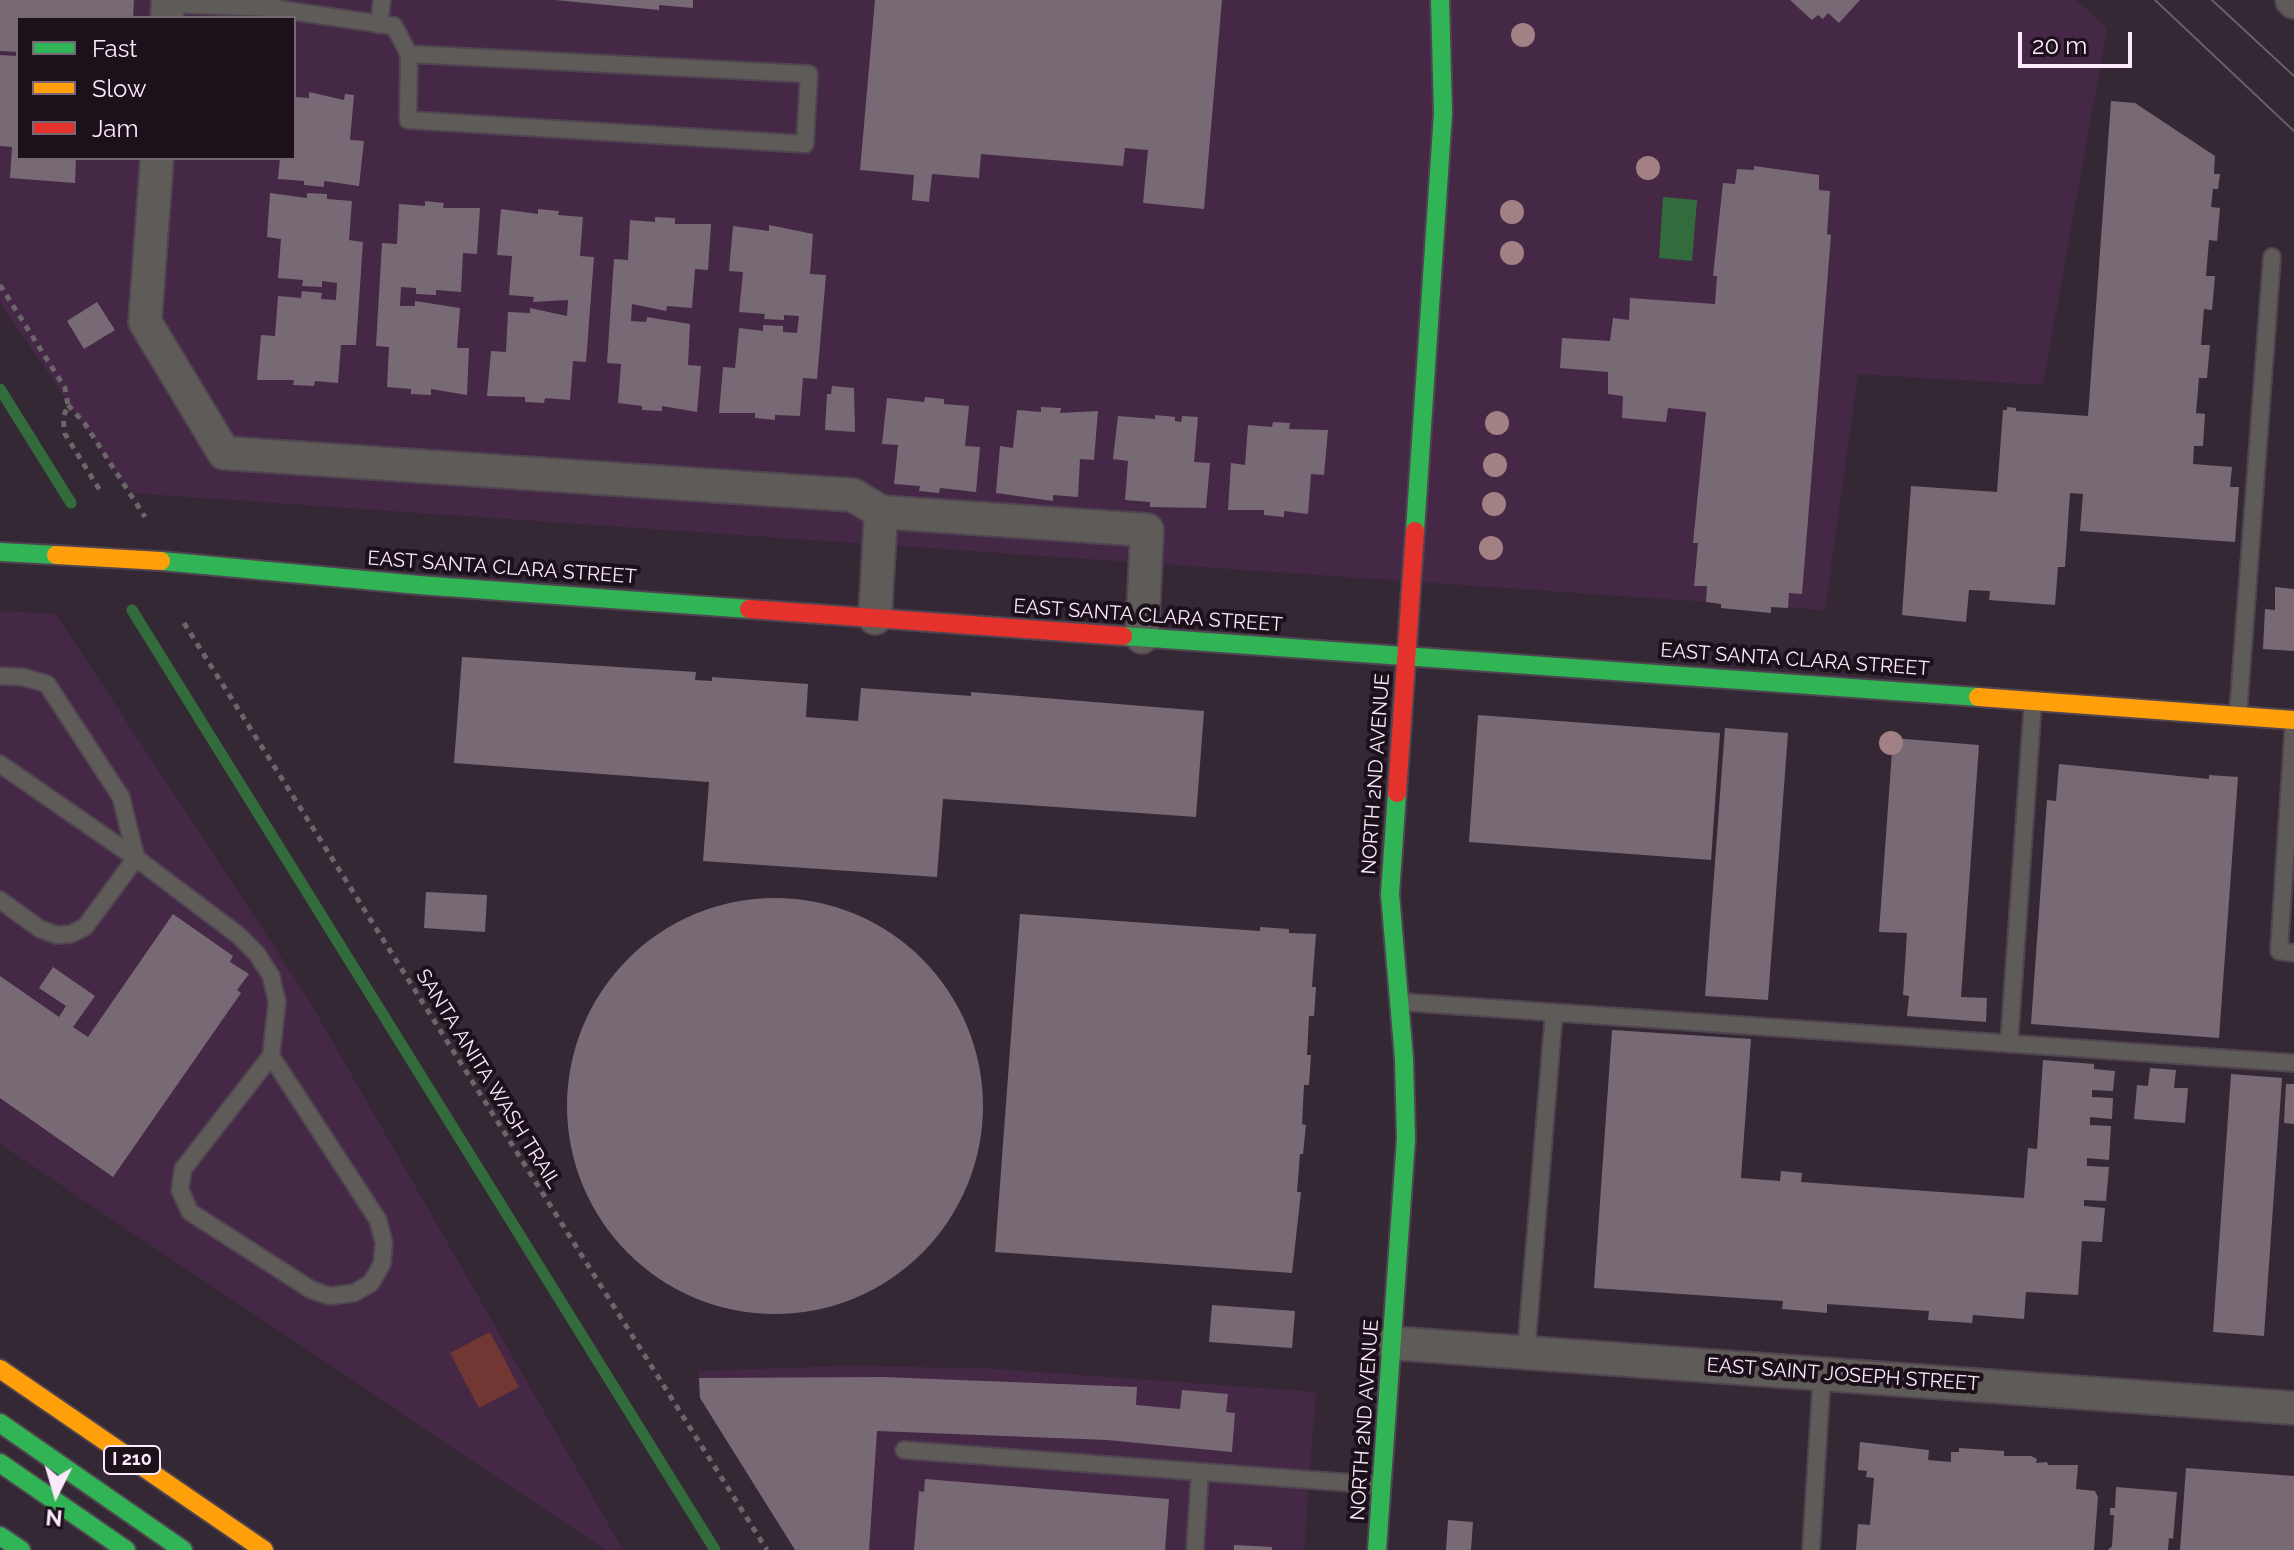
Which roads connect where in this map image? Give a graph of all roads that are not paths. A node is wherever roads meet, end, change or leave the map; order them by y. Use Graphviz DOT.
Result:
graph roads {
  1 [pos="382,0"];
  2 [pos="1440,0"];
  3 [pos="272,4"];
  4 [pos="168,7"];
  5 [pos="379,25"];
  6 [pos="409,54"];
  7 [pos="157,160"];
  8 [pos="2272,257"];
  9 [pos="881,512"];
  10 [pos="0,552"];
  11 [pos="875,618"];
  12 [pos="1142,637"];
  13 [pos="1406,656"];
  14 [pos="0,676"];
  15 [pos="2033,700"];
  16 [pos="2238,716"];
  17 [pos="2294,720"];
  18 [pos="0,764"];
  19 [pos="136,858"];
  20 [pos="0,900"];
  21 [pos="2294,953"];
  22 [pos="1399,1001"];
  23 [pos="1554,1012"];
  24 [pos="2009,1044"];
  25 [pos="271,1056"];
  26 [pos="2294,1063"];
  27 [pos="1392,1343"];
  28 [pos="1526,1352"];
  29 [pos="0,1369"];
  30 [pos="1822,1374"];
  31 [pos="2294,1408"];
  32 [pos="0,1423"];
  33 [pos="904,1450"];
  34 [pos="0,1463"];
  35 [pos="1200,1472"];
  36 [pos="1382,1485"];
  37 [pos="0,1536"];
  38 [pos="21,1550"];
  39 [pos="126,1550"];
  40 [pos="183,1550"];
  41 [pos="264,1550"];
  42 [pos="1195,1550"];
  43 [pos="1377,1550"];
  44 [pos="1811,1550"];
  1 -- 5 [label="lane"];
  2 -- 13 [label="main road, NORTH 2ND AVENUE"];
  3 -- 4 [label="lane"];
  3 -- 5 [label="lane"];
  5 -- 6 [label="lane"];
  6 -- 6 [label="lane"];
  7 -- 9 [label="street"];
  8 -- 16 [label="lane"];
  9 -- 11 [label="street"];
  9 -- 12 [label="street"];
  10 -- 11 [label="main road, EAST SANTA CLARA STREET, bridge"];
  11 -- 12 [label="main road, EAST SANTA CLARA STREET"];
  12 -- 13 [label="main road, EAST SANTA CLARA STREET"];
  13 -- 15 [label="main road, EAST SANTA CLARA STREET"];
  13 -- 22 [label="main road, NORTH 2ND AVENUE"];
  14 -- 19 [label="lane"];
  15 -- 16 [label="main road, EAST SANTA CLARA STREET"];
  15 -- 24 [label="lane"];
  16 -- 17 [label="main road, EAST SANTA CLARA STREET"];
  17 -- 21 [label="lane"];
  18 -- 19 [label="lane"];
  19 -- 20 [label="lane"];
  19 -- 25 [label="lane"];
  22 -- 23 [label="lane"];
  22 -- 27 [label="main road, NORTH 2ND AVENUE"];
  23 -- 24 [label="lane"];
  23 -- 28 [label="lane"];
  24 -- 26 [label="lane"];
  25 -- 25 [label="lane"];
  27 -- 28 [label="street, EAST SAINT JOSEPH STREET"];
  27 -- 36 [label="main road, NORTH 2ND AVENUE"];
  28 -- 30 [label="street, EAST SAINT JOSEPH STREET"];
  29 -- 41 [label="main road, I 210"];
  30 -- 31 [label="street, EAST SAINT JOSEPH STREET"];
  30 -- 44 [label="lane"];
  32 -- 40 [label="main road"];
  33 -- 35 [label="lane"];
  34 -- 39 [label="main road"];
  35 -- 36 [label="lane"];
  35 -- 42 [label="lane"];
  36 -- 43 [label="main road, NORTH 2ND AVENUE"];
  37 -- 38 [label="main road"];
}
